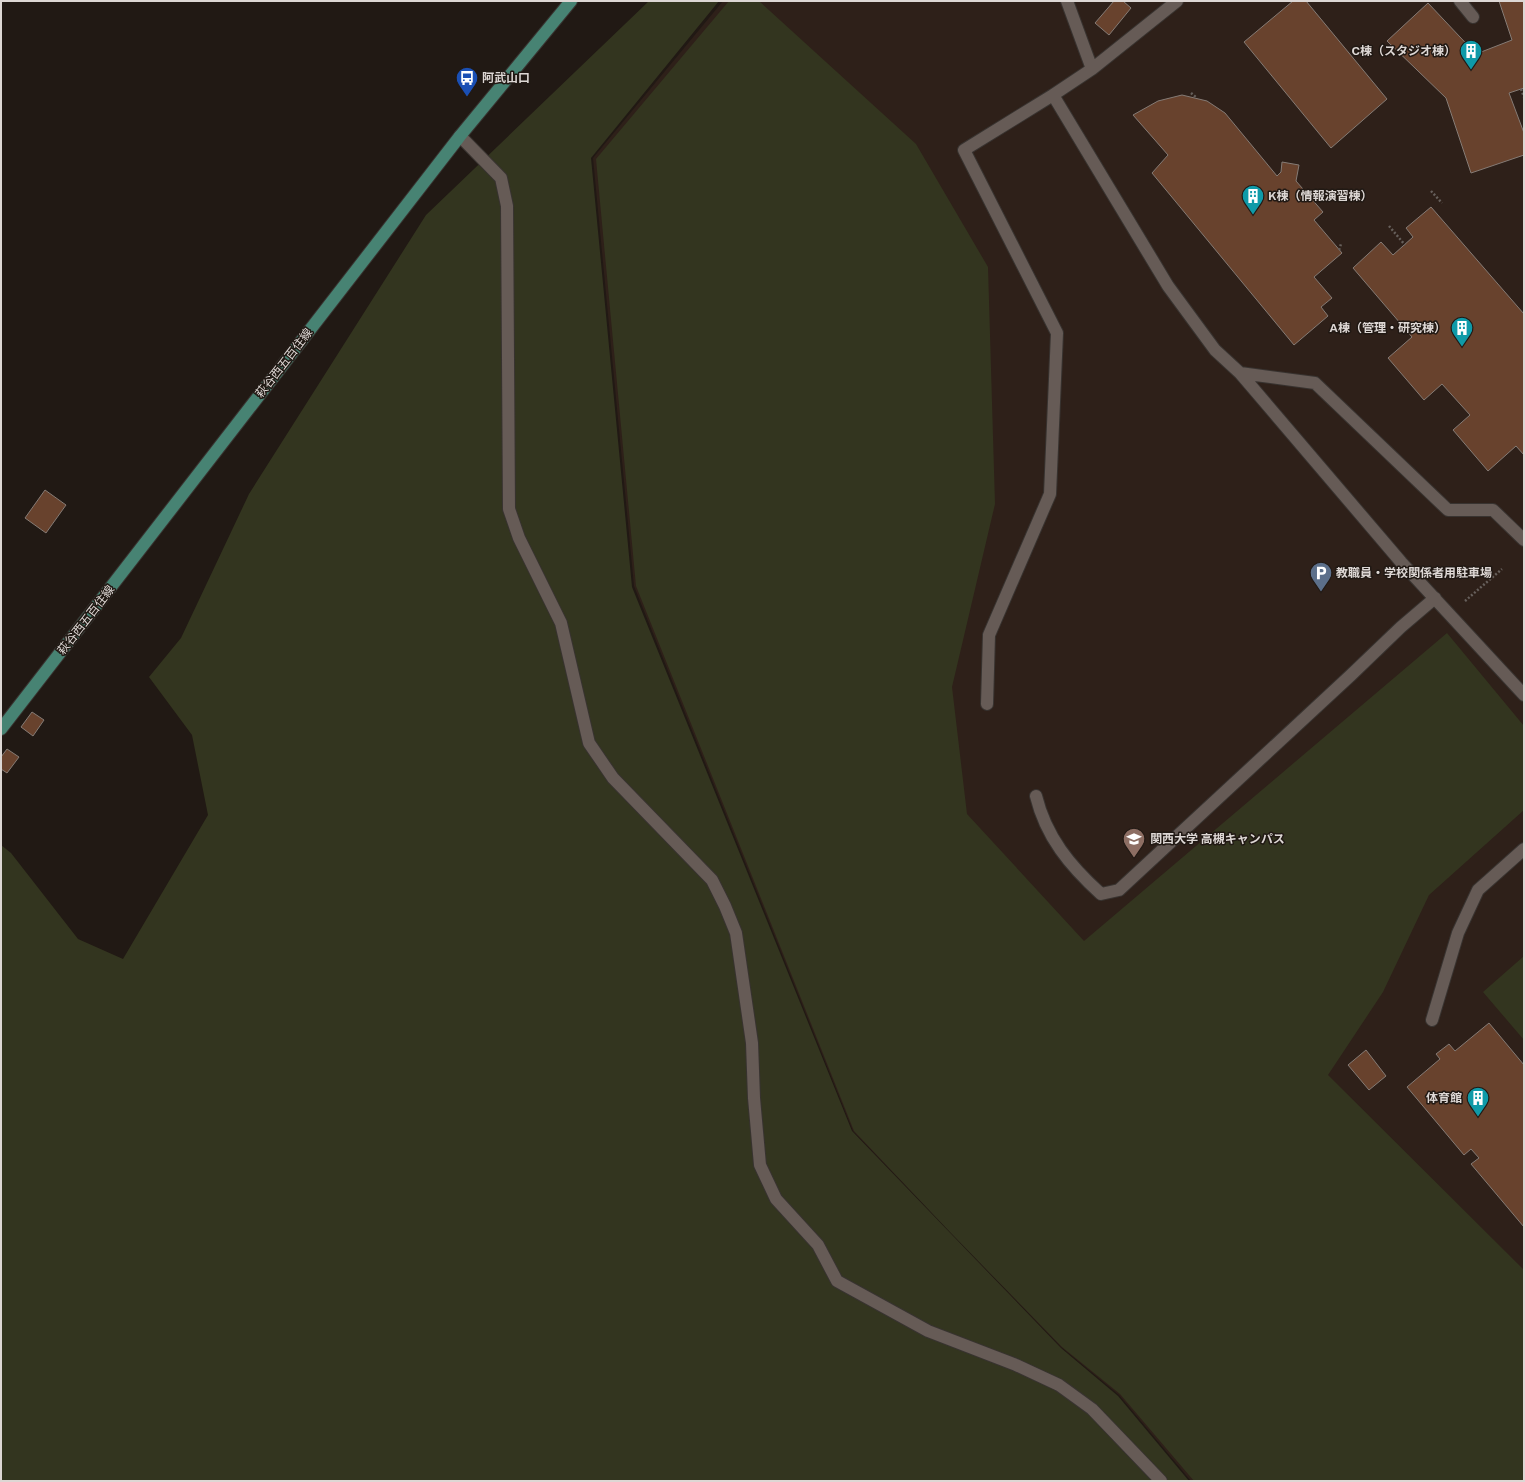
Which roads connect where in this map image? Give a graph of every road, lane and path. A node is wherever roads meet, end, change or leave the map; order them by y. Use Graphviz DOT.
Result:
graph roads {
  1 [pos="571,1"];
  2 [pos="1067,1"];
  3 [pos="1177,1"];
  4 [pos="1460,1"];
  5 [pos="1473,17"];
  6 [pos="1092,69"];
  7 [pos="1521,89"];
  8 [pos="1191,93"];
  9 [pos="1053,96"];
  10 [pos="1524,97"];
  11 [pos="1197,98"];
  12 [pos="460,136"];
  13 [pos="1431,191"];
  14 [pos="1442,203"];
  15 [pos="1389,226"];
  16 [pos="1342,244"];
  17 [pos="1405,245"];
  18 [pos="1339,250"];
  19 [pos="1240,373"];
  20 [pos="1524,540"];
  21 [pos="1502,569"];
  22 [pos="1435,598"];
  23 [pos="1449,614"];
  24 [pos="1524,695"];
  25 [pos="987,704"];
  26 [pos="1,729"];
  27 [pos="1036,796"];
  28 [pos="1524,849"];
  29 [pos="1432,1020"];
  30 [pos="1161,1481"];
  1 -- 12 [label="main road, 萩谷西五百住線"];
  2 -- 6 [label="street"];
  3 -- 6 [label="street"];
  4 -- 5 [label="street"];
  6 -- 9 [label="street"];
  7 -- 10 [label="path"];
  8 -- 11 [label="path"];
  9 -- 19 [label="street"];
  9 -- 25 [label="street"];
  12 -- 26 [label="main road, 萩谷西五百住線"];
  12 -- 30 [label="street"];
  13 -- 14 [label="path"];
  15 -- 17 [label="path"];
  16 -- 18 [label="path"];
  19 -- 20 [label="street"];
  19 -- 22 [label="street"];
  21 -- 23 [label="path"];
  22 -- 23 [label="street"];
  22 -- 27 [label="street"];
  23 -- 24 [label="street"];
  28 -- 29 [label="street"];
}
